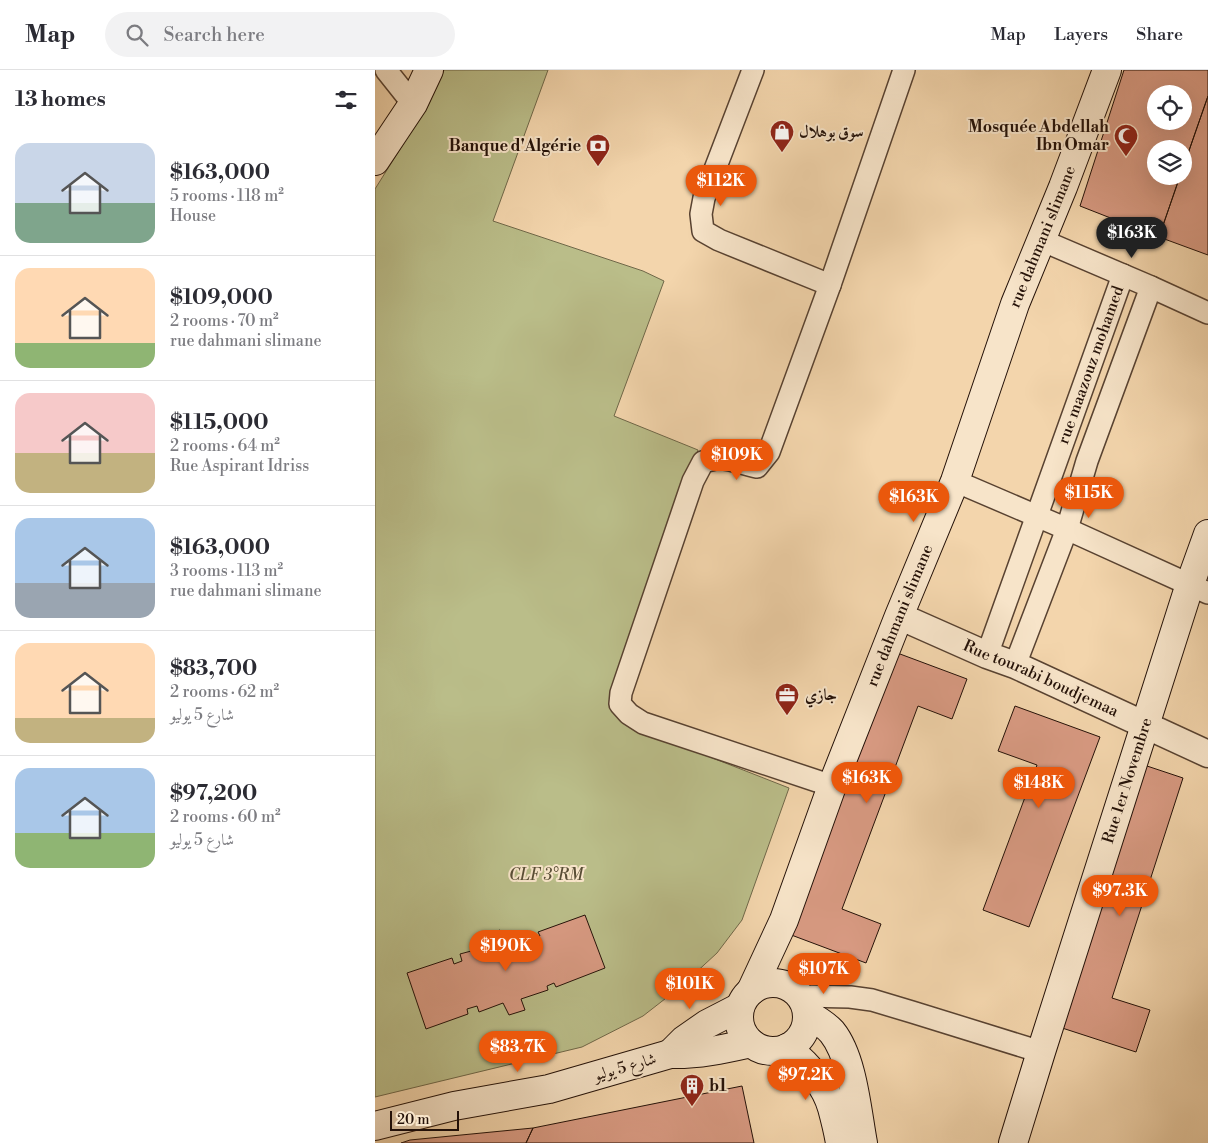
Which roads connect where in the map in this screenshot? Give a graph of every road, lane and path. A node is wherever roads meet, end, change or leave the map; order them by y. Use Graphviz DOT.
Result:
graph roads {
  1 [pos="386,70"];
  2 [pos="429,70"];
  3 [pos="753,70"];
  4 [pos="904,70"];
  5 [pos="1107,70"];
  6 [pos="413,104"];
  7 [pos="375,161"];
  8 [pos="1041,240"];
  9 [pos="1123,275"];
  10 [pos="830,285"];
  11 [pos="1151,287"];
  12 [pos="1208,313"];
  13 [pos="955,480"];
  14 [pos="1037,516"];
  15 [pos="1067,529"];
  16 [pos="1208,534"];
  17 [pos="1199,588"];
  18 [pos="899,616"];
  19 [pos="987,654"];
  20 [pos="1015,665"];
  21 [pos="1145,725"];
  22 [pos="1208,754"];
  23 [pos="832,786"];
  24 [pos="745,999"];
  25 [pos="804,1005"];
  26 [pos="751,1043"];
  27 [pos="787,1048"];
  28 [pos="1041,1052"];
  29 [pos="669,1054"];
  30 [pos="375,1126"];
  31 [pos="840,1143"];
  32 [pos="863,1143"];
  33 [pos="1013,1143"];
  1 -- 6 [label="street"];
  2 -- 6 [label="main road"];
  3 -- 10 [label="street"];
  4 -- 10 [label="street"];
  5 -- 8 [label="main road, rue dahmani slimane"];
  6 -- 7 [label="main road"];
  8 -- 9 [label="street"];
  8 -- 13 [label="main road, rue dahmani slimane"];
  9 -- 11 [label="street"];
  9 -- 14 [label="street, rue maazouz mohamed"];
  10 -- 23 [label="street"];
  11 -- 12 [label="street"];
  11 -- 15 [label="street, rue maazouz mohamed"];
  13 -- 14 [label="street"];
  13 -- 18 [label="main road, rue dahmani slimane"];
  14 -- 15 [label="street"];
  14 -- 19 [label="street, rue maazouz mohamed"];
  15 -- 17 [label="street"];
  15 -- 20 [label="street, rue maazouz mohamed"];
  16 -- 17 [label="main road, Rue 1er Novembre"];
  17 -- 21 [label="main road, Rue 1er Novembre"];
  18 -- 19 [label="street, Rue tourabi boudjemaa"];
  18 -- 23 [label="main road, rue dahmani slimane"];
  19 -- 20 [label="street, Rue tourabi boudjemaa"];
  20 -- 21 [label="street, Rue tourabi boudjemaa"];
  21 -- 22 [label="street, Rue tourabi boudjemaa"];
  21 -- 28 [label="main road, Rue 1er Novembre"];
  23 -- 24 [label="main road, rue dahmani slimane"];
  24 -- 25 [label="main road"];
  24 -- 26 [label="main road"];
  24 -- 29 [label="main road, شارع 5 يوليو"];
  25 -- 27 [label="main road"];
  25 -- 28 [label="street"];
  25 -- 32 [label="main road"];
  26 -- 27 [label="main road"];
  26 -- 29 [label="main road, شارع 5 يوليو"];
  27 -- 31 [label="main road"];
  28 -- 33 [label="main road, Rue 1er Novembre"];
  29 -- 30 [label="main road, شارع 5 يوليو"];
}
